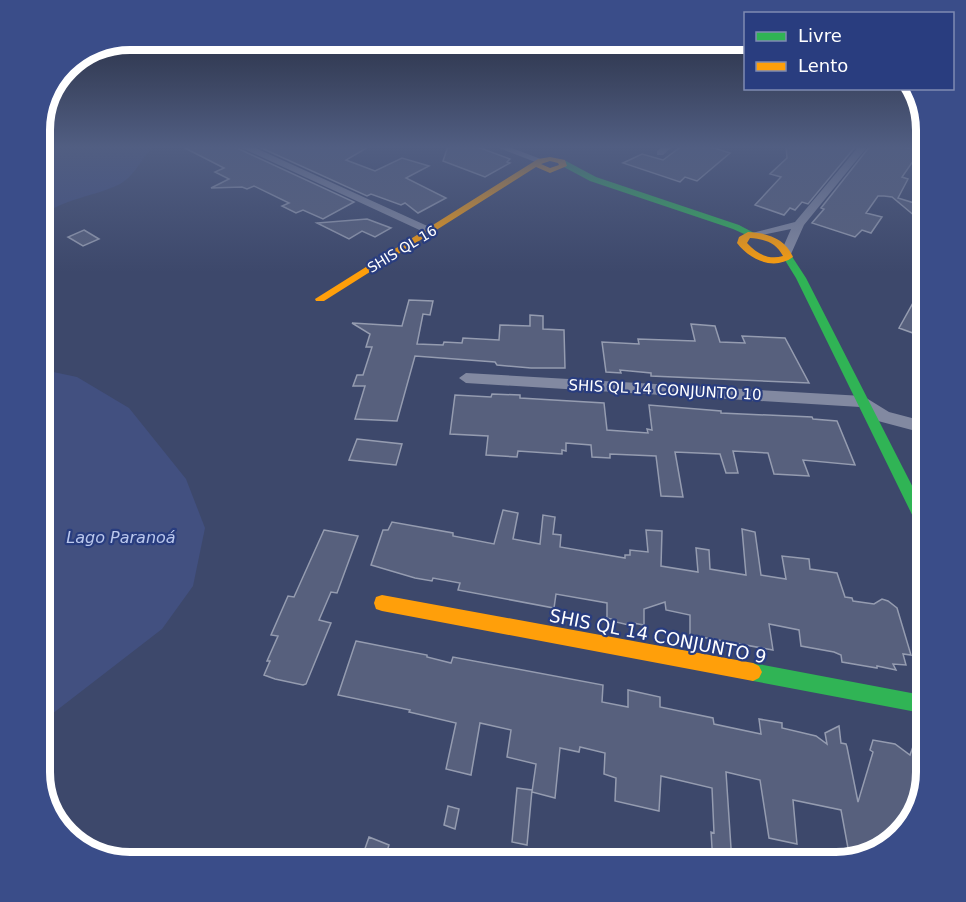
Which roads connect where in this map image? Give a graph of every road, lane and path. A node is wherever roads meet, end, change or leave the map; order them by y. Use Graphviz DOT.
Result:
graph roads {
  1 [pos="336,188"];
  2 [pos="499,188"];
  3 [pos="620,188"];
  4 [pos="829,188"];
  5 [pos="799,224"];
  6 [pos="430,231"];
  7 [pos="750,238"];
  8 [pos="788,255"];
  9 [pos="767,261"];
  10 [pos="809,297"];
  11 [pos="320,299"];
  12 [pos="466,378"];
  13 [pos="863,402"];
  14 [pos="916,425"];
  15 [pos="916,508"];
  16 [pos="382,603"];
  17 [pos="916,703"];
  1 -- 6 [label="street"];
  2 -- 6 [label="street, SHIS QL 16"];
  3 -- 7 [label="street"];
  4 -- 5 [label="street"];
  5 -- 7 [label="street"];
  5 -- 8 [label="street"];
  6 -- 11 [label="street, SHIS QL 16"];
  7 -- 8 [label="street"];
  7 -- 9 [label="street"];
  8 -- 9 [label="street"];
  8 -- 10 [label="street"];
  9 -- 10 [label="street"];
  10 -- 13 [label="street"];
  12 -- 13 [label="street, SHIS QL 14 CONJUNTO 10"];
  13 -- 14 [label="street"];
  13 -- 15 [label="street"];
  16 -- 17 [label="street, SHIS QL 14 CONJUNTO 9"];
}
